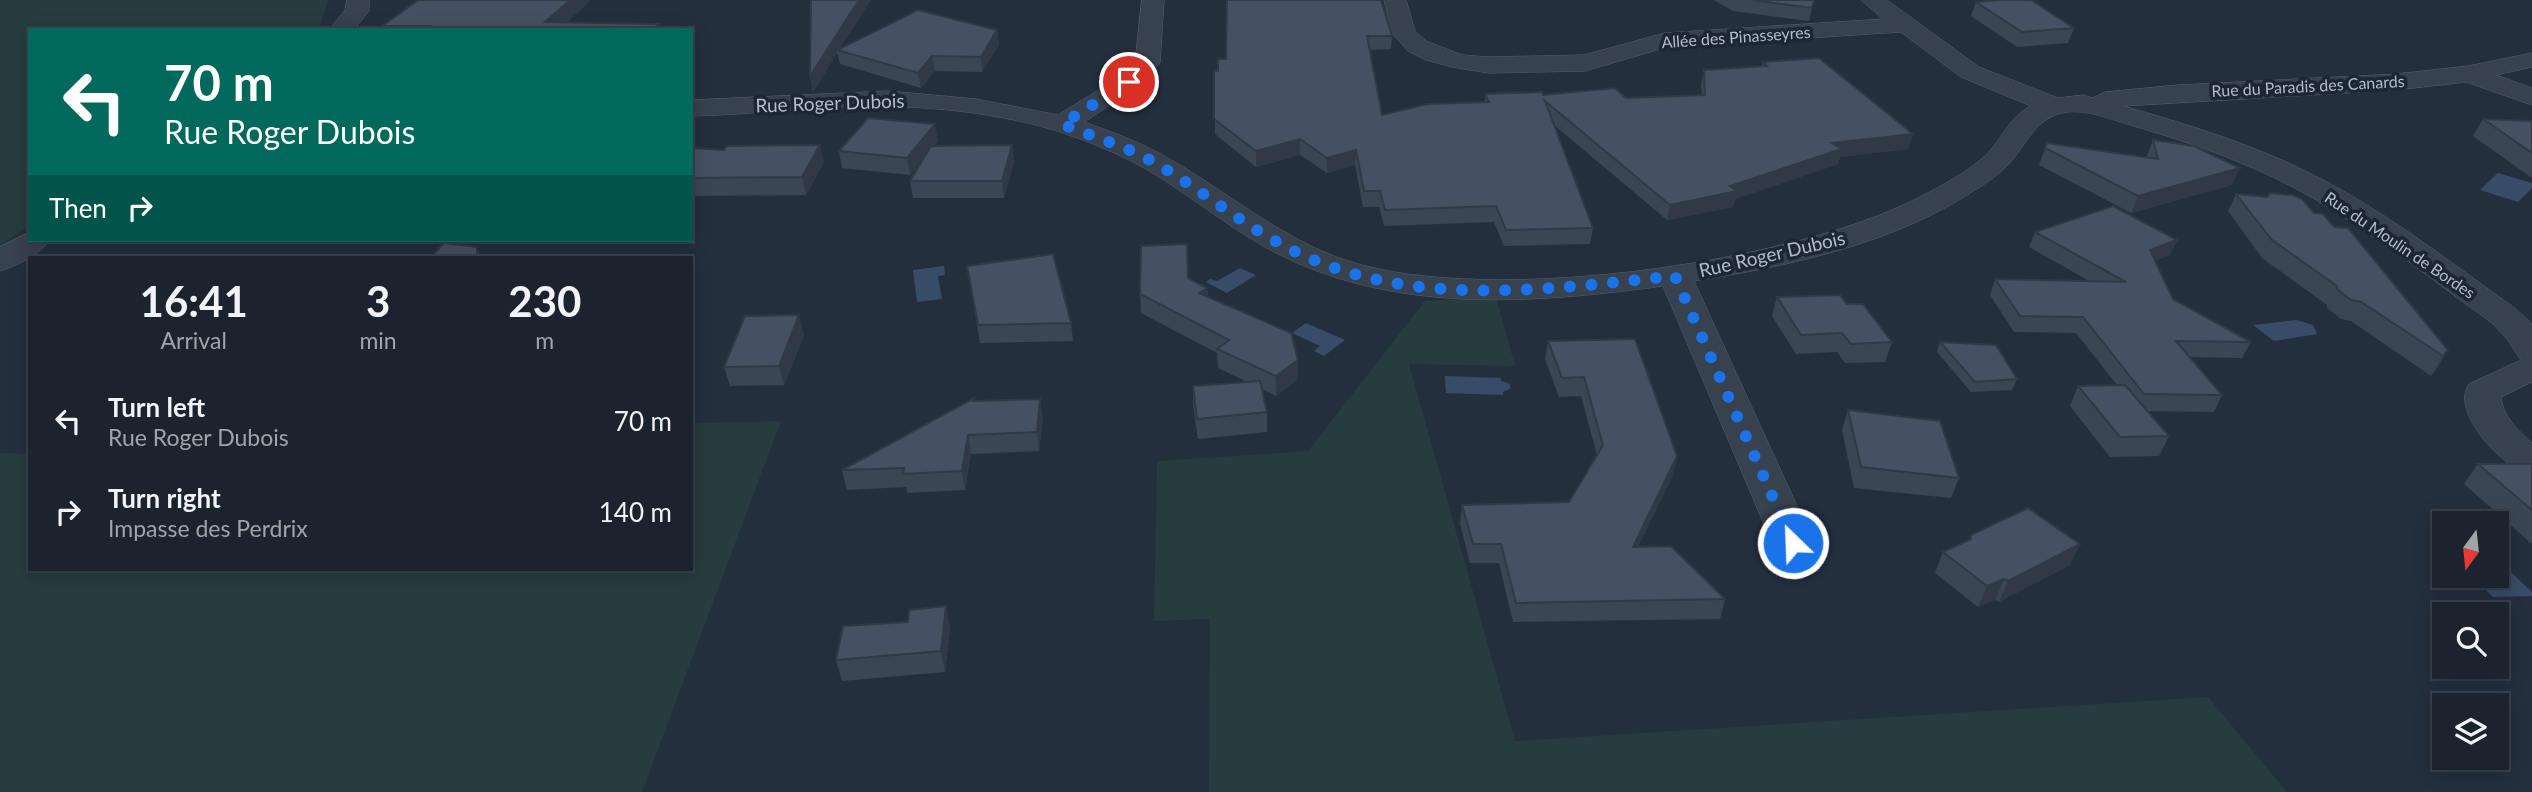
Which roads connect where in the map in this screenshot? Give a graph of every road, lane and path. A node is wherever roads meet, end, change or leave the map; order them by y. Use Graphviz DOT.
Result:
graph roads {
  1 [pos="358,0"];
  2 [pos="1153,0"];
  3 [pos="1395,0"];
  4 [pos="1872,0"];
  5 [pos="1904,25"];
  6 [pos="343,28"];
  7 [pos="2532,60"];
  8 [pos="2468,74"];
  9 [pos="2532,97"];
  10 [pos="2069,104"];
  11 [pos="693,108"];
  12 [pos="1062,124"];
  13 [pos="31,242"];
  14 [pos="0,261"];
  15 [pos="1675,276"];
  16 [pos="2532,352"];
  17 [pos="2532,369"];
  18 [pos="2532,464"];
  19 [pos="1793,543"];
  1 -- 6 [label="street"];
  2 -- 12 [label="street"];
  3 -- 5 [label="street, Allée des Pinasseyres"];
  4 -- 5 [label="street, Rue du Moulin de Bordes"];
  5 -- 10 [label="street, Rue du Moulin de Bordes"];
  7 -- 8 [label="street, Rue du Paradis des Canards"];
  8 -- 9 [label="street"];
  8 -- 10 [label="street, Rue du Paradis des Canards"];
  10 -- 15 [label="street, Rue Roger Dubois"];
  10 -- 16 [label="street, Rue du Moulin de Bordes"];
  11 -- 12 [label="street, Rue Roger Dubois"];
  12 -- 15 [label="street, Rue Roger Dubois"];
  13 -- 14 [label="street"];
  15 -- 19 [label="street"];
  17 -- 18 [label="street"];
}
